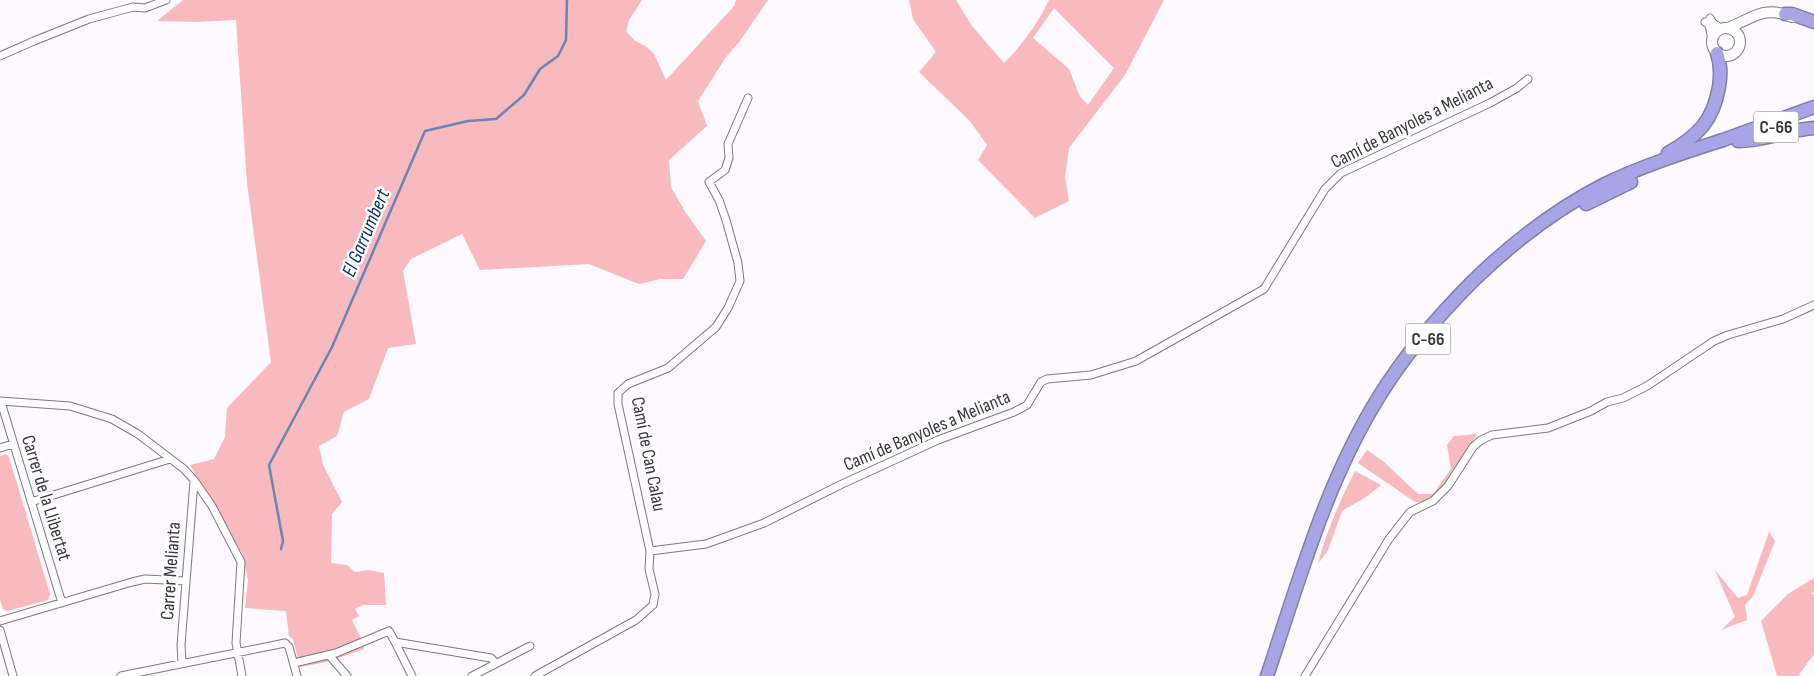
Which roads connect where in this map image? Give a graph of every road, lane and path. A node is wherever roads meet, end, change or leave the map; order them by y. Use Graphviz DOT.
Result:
graph roads {
  1 [pos="166,0"];
  2 [pos="1785,14"];
  3 [pos="1746,20"];
  4 [pos="1814,22"];
  5 [pos="1814,27"];
  6 [pos="1725,28"];
  7 [pos="1739,38"];
  8 [pos="1712,39"];
  9 [pos="1717,52"];
  10 [pos="0,56"];
  11 [pos="1528,79"];
  12 [pos="748,98"];
  13 [pos="1814,107"];
  14 [pos="1814,114"];
  15 [pos="1814,128"];
  16 [pos="1738,141"];
  17 [pos="1638,170"];
  18 [pos="1814,305"];
  19 [pos="0,402"];
  20 [pos="13,444"];
  21 [pos="0,448"];
  22 [pos="170,459"];
  23 [pos="194,480"];
  24 [pos="31,502"];
  25 [pos="650,551"];
  26 [pos="186,581"];
  27 [pos="62,603"];
  28 [pos="0,622"];
  29 [pos="0,630"];
  30 [pos="395,642"];
  31 [pos="530,646"];
  32 [pos="238,653"];
  33 [pos="329,655"];
  34 [pos="294,663"];
  35 [pos="496,663"];
  36 [pos="182,664"];
  37 [pos="142,674"];
  38 [pos="14,676"];
  39 [pos="121,676"];
  40 [pos="242,676"];
  41 [pos="296,676"];
  42 [pos="347,676"];
  43 [pos="412,676"];
  44 [pos="472,676"];
  45 [pos="535,676"];
  46 [pos="1267,676"];
  47 [pos="1273,676"];
  48 [pos="1305,676"];
  1 -- 10 [label="street"];
  2 -- 3 [label="street"];
  2 -- 4 [label="highway"];
  2 -- 5 [label="street"];
  3 -- 6 [label="street"];
  3 -- 7 [label="street"];
  6 -- 7 [label="street"];
  6 -- 8 [label="street"];
  6 -- 8 [label="street"];
  7 -- 9 [label="street"];
  8 -- 9 [label="street"];
  9 -- 17 [label="highway"];
  11 -- 25 [label="street, Camí de Banyoles a Melianta"];
  12 -- 25 [label="street, Camí de Can Calau"];
  13 -- 17 [label="highway, C-66"];
  14 -- 16 [label="highway, C-66"];
  15 -- 16 [label="highway"];
  16 -- 47 [label="highway, C-66"];
  17 -- 46 [label="highway, C-66"];
  18 -- 48 [label="street"];
  19 -- 20 [label="street, Carrer de la Llibertat"];
  19 -- 22 [label="street"];
  20 -- 21 [label="street"];
  20 -- 24 [label="street, Carrer de la Llibertat"];
  22 -- 23 [label="street"];
  22 -- 24 [label="street"];
  23 -- 26 [label="street, Carrer Melianta"];
  23 -- 32 [label="street"];
  24 -- 27 [label="street, Carrer de la Llibertat"];
  25 -- 45 [label="street, Camí de Can Calau"];
  26 -- 27 [label="street"];
  26 -- 36 [label="street, Carrer Melianta"];
  27 -- 28 [label="street"];
  29 -- 38 [label="street"];
  30 -- 33 [label="street"];
  30 -- 35 [label="street"];
  30 -- 43 [label="street"];
  31 -- 35 [label="street"];
  32 -- 34 [label="street"];
  32 -- 36 [label="street"];
  32 -- 40 [label="street"];
  33 -- 34 [label="street"];
  33 -- 42 [label="street"];
  34 -- 41 [label="street"];
  35 -- 44 [label="street"];
  36 -- 37 [label="street"];
  37 -- 39 [label="street"];
}
